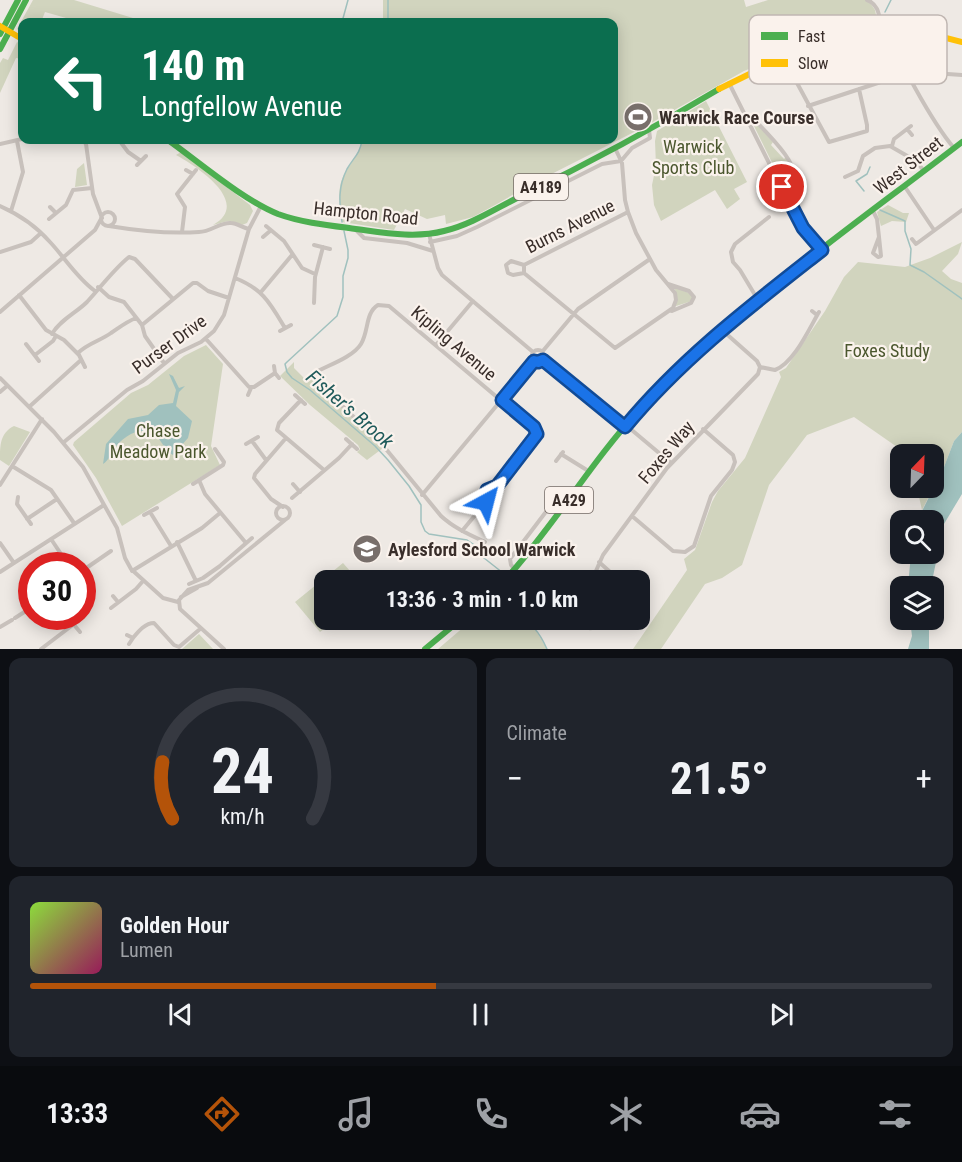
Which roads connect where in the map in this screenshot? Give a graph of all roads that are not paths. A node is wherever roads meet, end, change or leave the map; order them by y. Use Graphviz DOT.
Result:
graph roads {
  1 [pos="18,0"];
  2 [pos="26,0"];
  3 [pos="867,0"];
  4 [pos="878,0"];
  5 [pos="875,5"];
  6 [pos="878,15"];
  7 [pos="0,26"];
  8 [pos="0,34"];
  9 [pos="18,37"];
  10 [pos="947,38"];
  11 [pos="962,42"];
  12 [pos="0,49"];
  13 [pos="749,74"];
  14 [pos="947,74"];
  15 [pos="962,75"];
  16 [pos="729,83"];
  17 [pos="797,84"];
  18 [pos="879,84"];
  19 [pos="914,84"];
  20 [pos="859,90"];
  21 [pos="808,106"];
  22 [pos="748,119"];
  23 [pos="649,130"];
  24 [pos="912,135"];
  25 [pos="17,141"];
  26 [pos="962,142"];
  27 [pos="0,144"];
  28 [pos="85,144"];
  29 [pos="122,144"];
  30 [pos="174,144"];
  31 [pos="892,146"];
  32 [pos="614,148"];
  33 [pos="954,148"];
  34 [pos="146,156"];
  35 [pos="141,161"];
  36 [pos="621,161"];
  37 [pos="137,165"];
  38 [pos="186,170"];
  39 [pos="925,171"];
  40 [pos="852,183"];
  41 [pos="905,187"];
  42 [pos="92,188"];
  43 [pos="171,189"];
  44 [pos="177,194"];
  45 [pos="98,205"];
  46 [pos="0,206"];
  47 [pos="261,206"];
  48 [pos="51,207"];
  49 [pos="962,210"];
  50 [pos="11,211"];
  51 [pos="873,211"];
  52 [pos="628,212"];
  53 [pos="56,213"];
  54 [pos="108,213"];
  55 [pos="795,215"];
  56 [pos="769,217"];
  57 [pos="101,218"];
  58 [pos="114,218"];
  59 [pos="49,219"];
  60 [pos="109,226"];
  61 [pos="266,226"];
  62 [pos="123,228"];
  63 [pos="249,229"];
  64 [pos="355,229"];
  65 [pos="95,230"];
  66 [pos="934,230"];
  67 [pos="270,231"];
  68 [pos="182,232"];
  69 [pos="41,234"];
  70 [pos="264,237"];
  71 [pos="879,237"];
  72 [pos="429,238"];
  73 [pos="912,239"];
  74 [pos="314,245"];
  75 [pos="323,247"];
  76 [pos="330,249"];
  77 [pos="822,250"];
  78 [pos="433,251"];
  79 [pos="0,252"];
  80 [pos="292,255"];
  81 [pos="63,257"];
  82 [pos="650,260"];
  83 [pos="524,265"];
  84 [pos="524,273"];
  85 [pos="315,274"];
  86 [pos="235,278"];
  87 [pos="667,284"];
  88 [pos="97,289"];
  89 [pos="261,291"];
  90 [pos="19,296"];
  91 [pos="229,297"];
  92 [pos="306,297"];
  93 [pos="314,297"];
  94 [pos="173,299"];
  95 [pos="758,300"];
  96 [pos="473,301"];
  97 [pos="314,303"];
  98 [pos="812,311"];
  99 [pos="0,312"];
  100 [pos="667,313"];
  101 [pos="573,315"];
  102 [pos="136,318"];
  103 [pos="142,325"];
  104 [pos="291,325"];
  105 [pos="285,328"];
  106 [pos="722,330"];
  107 [pos="280,331"];
  108 [pos="54,335"];
  109 [pos="206,339"];
  110 [pos="26,344"];
  111 [pos="436,345"];
  112 [pos="533,352"];
  113 [pos="542,352"];
  114 [pos="78,353"];
  115 [pos="35,355"];
  116 [pos="81,360"];
  117 [pos="543,360"];
  118 [pos="39,361"];
  119 [pos="534,361"];
  120 [pos="164,363"];
  121 [pos="274,366"];
  122 [pos="85,367"];
  123 [pos="760,367"];
  124 [pos="275,373"];
  125 [pos="0,378"];
  126 [pos="279,378"];
  127 [pos="7,386"];
  128 [pos="251,388"];
  129 [pos="0,392"];
  130 [pos="248,395"];
  131 [pos="295,395"];
  132 [pos="300,400"];
  133 [pos="502,400"];
  134 [pos="305,404"];
  135 [pos="29,407"];
  136 [pos="42,419"];
  137 [pos="626,427"];
  138 [pos="703,429"];
  139 [pos="258,436"];
  140 [pos="286,438"];
  141 [pos="346,439"];
  142 [pos="252,441"];
  143 [pos="64,442"];
  144 [pos="246,444"];
  145 [pos="352,444"];
  146 [pos="215,449"];
  147 [pos="357,449"];
  148 [pos="266,460"];
  149 [pos="556,461"];
  150 [pos="671,463"];
  151 [pos="12,466"];
  152 [pos="324,470"];
  153 [pos="590,472"];
  154 [pos="199,480"];
  155 [pos="193,484"];
  156 [pos="293,484"];
  157 [pos="0,485"];
  158 [pos="497,486"];
  159 [pos="300,492"];
  160 [pos="422,495"];
  161 [pos="18,497"];
  162 [pos="571,497"];
  163 [pos="292,498"];
  164 [pos="57,499"];
  165 [pos="271,499"];
  166 [pos="486,502"];
  167 [pos="104,505"];
  168 [pos="283,507"];
  169 [pos="157,508"];
  170 [pos="150,512"];
  171 [pos="220,513"];
  172 [pos="277,513"];
  173 [pos="144,515"];
  174 [pos="632,516"];
  175 [pos="27,519"];
  176 [pos="285,520"];
  177 [pos="31,524"];
  178 [pos="74,524"];
  179 [pos="271,531"];
  180 [pos="462,531"];
  181 [pos="252,538"];
  182 [pos="51,540"];
  183 [pos="177,542"];
  184 [pos="485,542"];
  185 [pos="0,543"];
  186 [pos="246,543"];
  187 [pos="171,546"];
  188 [pos="111,551"];
  189 [pos="59,552"];
  190 [pos="96,561"];
  191 [pos="599,562"];
  192 [pos="14,563"];
  193 [pos="515,569"];
  194 [pos="596,570"];
  195 [pos="608,570"];
  196 [pos="132,571"];
  197 [pos="0,572"];
  198 [pos="143,581"];
  199 [pos="196,581"];
  200 [pos="189,584"];
  201 [pos="113,596"];
  202 [pos="179,600"];
  203 [pos="118,602"];
  204 [pos="111,608"];
  205 [pos="18,616"];
  206 [pos="1,626"];
  207 [pos="200,629"];
  208 [pos="66,630"];
  209 [pos="448,630"];
  210 [pos="127,635"];
  211 [pos="133,638"];
  212 [pos="129,644"];
  213 [pos="41,649"];
  214 [pos="222,649"];
  215 [pos="425,649"];
  1 -- 8 [label="main road"];
  2 -- 12 [label="main road"];
  3 -- 5 [label="street"];
  4 -- 5 [label="street"];
  5 -- 6 [label="street"];
  7 -- 9 [label="main road, bridge"];
  10 -- 11 [label="main road, A4189"];
  13 -- 16 [label="main road, A4189"];
  14 -- 15 [label="street"];
  16 -- 22 [label="street"];
  16 -- 23 [label="main road, Hampton Road / A4189"];
  17 -- 21 [label="street"];
  18 -- 20 [label="street"];
  19 -- 33 [label="street"];
  20 -- 21 [label="street"];
  20 -- 21 [label="street"];
  22 -- 55 [label="street"];
  22 -- 55 [label="street"];
  23 -- 32 [label="main road, Hampton Road / A4189"];
  23 -- 36 [label="street"];
  24 -- 31 [label="street"];
  25 -- 27 [label="street"];
  25 -- 50 [label="street"];
  26 -- 33 [label="main road, West Street / A429"];
  28 -- 42 [label="street"];
  29 -- 35 [label="street"];
  30 -- 47 [label="main road, Hampton Road / A4189"];
  31 -- 39 [label="street"];
  31 -- 40 [label="street"];
  32 -- 36 [label="street"];
  32 -- 72 [label="main road, Hampton Road / A4189"];
  33 -- 39 [label="main road, West Street / A429"];
  34 -- 35 [label="street"];
  35 -- 37 [label="street"];
  36 -- 52 [label="street"];
  36 -- 72 [label="street, Hampton Road"];
  38 -- 44 [label="street"];
  39 -- 41 [label="main road, West Street / A429"];
  41 -- 51 [label="main road, West Street / A429"];
  41 -- 66 [label="street"];
  42 -- 45 [label="street"];
  42 -- 53 [label="street"];
  43 -- 44 [label="street"];
  44 -- 68 [label="street"];
  45 -- 54 [label="street"];
  45 -- 57 [label="street"];
  46 -- 50 [label="street"];
  47 -- 63 [label="street, Purser Drive"];
  47 -- 64 [label="main road, Hampton Road / A4189"];
  48 -- 53 [label="street"];
  49 -- 66 [label="street"];
  50 -- 69 [label="street"];
  51 -- 71 [label="street"];
  51 -- 77 [label="main road, A429"];
  52 -- 82 [label="street"];
  52 -- 83 [label="street, Burns Avenue"];
  53 -- 59 [label="street"];
  54 -- 57 [label="street"];
  54 -- 58 [label="street"];
  55 -- 77 [label="street"];
  56 -- 95 [label="street"];
  57 -- 60 [label="street"];
  57 -- 65 [label="street"];
  58 -- 60 [label="street"];
  58 -- 62 [label="street"];
  60 -- 62 [label="street"];
  60 -- 65 [label="street"];
  61 -- 67 [label="street"];
  62 -- 68 [label="street"];
  63 -- 68 [label="street"];
  63 -- 86 [label="street, Purser Drive"];
  64 -- 72 [label="main road, Hampton Road / A4189"];
  64 -- 78 [label="street"];
  65 -- 81 [label="street"];
  66 -- 73 [label="street"];
  67 -- 70 [label="street"];
  67 -- 80 [label="street"];
  69 -- 79 [label="street"];
  69 -- 81 [label="street"];
  72 -- 78 [label="street"];
  74 -- 75 [label="street"];
  75 -- 76 [label="street"];
  75 -- 85 [label="street"];
  77 -- 95 [label="main road, A429"];
  78 -- 96 [label="street"];
  80 -- 85 [label="street"];
  80 -- 89 [label="street"];
  81 -- 88 [label="street"];
  81 -- 90 [label="street"];
  82 -- 87 [label="street"];
  82 -- 101 [label="street"];
  83 -- 84 [label="street"];
  83 -- 84 [label="street, Burns Avenue"];
  84 -- 101 [label="street"];
  85 -- 93 [label="street"];
  86 -- 89 [label="street"];
  86 -- 91 [label="street, Purser Drive"];
  87 -- 100 [label="street"];
  87 -- 100 [label="street"];
  88 -- 94 [label="street"];
  88 -- 102 [label="street"];
  88 -- 108 [label="street"];
  89 -- 105 [label="street"];
  90 -- 99 [label="street"];
  90 -- 108 [label="street"];
  91 -- 94 [label="street"];
  91 -- 109 [label="street, Purser Drive"];
  92 -- 93 [label="street"];
  93 -- 97 [label="street"];
  94 -- 103 [label="street"];
  95 -- 106 [label="main road, A429"];
  96 -- 111 [label="street"];
  96 -- 112 [label="street"];
  98 -- 123 [label="street"];
  100 -- 101 [label="street"];
  101 -- 113 [label="street"];
  102 -- 103 [label="street"];
  102 -- 114 [label="street"];
  103 -- 120 [label="street"];
  104 -- 105 [label="street"];
  105 -- 107 [label="street"];
  106 -- 123 [label="street"];
  106 -- 137 [label="main road, A429"];
  108 -- 114 [label="street"];
  108 -- 115 [label="street"];
  109 -- 120 [label="street, Purser Drive"];
  109 -- 128 [label="street"];
  110 -- 115 [label="street"];
  111 -- 133 [label="street, Kipling Avenue"];
  111 -- 160 [label="street, Kipling Avenue"];
  112 -- 113 [label="street"];
  112 -- 119 [label="street"];
  113 -- 117 [label="street"];
  114 -- 116 [label="street"];
  115 -- 118 [label="street"];
  116 -- 122 [label="street"];
  116 -- 135 [label="street"];
  117 -- 119 [label="street"];
  117 -- 137 [label="street"];
  119 -- 133 [label="street"];
  120 -- 143 [label="street, Purser Drive"];
  121 -- 124 [label="street"];
  123 -- 138 [label="street, Foxes Way"];
  124 -- 126 [label="street"];
  124 -- 128 [label="street"];
  125 -- 127 [label="street"];
  127 -- 129 [label="street"];
  127 -- 135 [label="street"];
  128 -- 130 [label="street"];
  131 -- 132 [label="street"];
  132 -- 134 [label="street"];
  132 -- 140 [label="street"];
  133 -- 158 [label="street, Kipling Avenue"];
  133 -- 160 [label="street"];
  135 -- 136 [label="street"];
  136 -- 143 [label="street"];
  136 -- 151 [label="street"];
  137 -- 150 [label="street"];
  137 -- 153 [label="main road, A429"];
  138 -- 150 [label="street, Foxes Way"];
  138 -- 174 [label="street"];
  139 -- 142 [label="street"];
  140 -- 148 [label="street"];
  140 -- 152 [label="street"];
  141 -- 145 [label="street"];
  142 -- 144 [label="street"];
  142 -- 148 [label="street"];
  143 -- 167 [label="street"];
  145 -- 147 [label="street"];
  145 -- 152 [label="street"];
  146 -- 154 [label="street"];
  148 -- 165 [label="street"];
  149 -- 153 [label="street"];
  150 -- 174 [label="street, Foxes Way"];
  151 -- 157 [label="street"];
  151 -- 164 [label="street"];
  152 -- 159 [label="street"];
  153 -- 162 [label="main road, A429"];
  154 -- 155 [label="street"];
  154 -- 171 [label="street"];
  156 -- 159 [label="street"];
  158 -- 166 [label="street"];
  158 -- 166 [label="street"];
  159 -- 163 [label="street"];
  160 -- 180 [label="street"];
  161 -- 175 [label="street"];
  162 -- 193 [label="main road, A429"];
  162 -- 193 [label="street"];
  164 -- 175 [label="street"];
  164 -- 178 [label="street"];
  165 -- 168 [label="street"];
  165 -- 172 [label="street"];
  166 -- 180 [label="street"];
  167 -- 178 [label="street"];
  167 -- 196 [label="street"];
  168 -- 172 [label="street"];
  168 -- 176 [label="street"];
  169 -- 170 [label="street"];
  170 -- 173 [label="street"];
  170 -- 187 [label="street"];
  171 -- 183 [label="street"];
  171 -- 186 [label="street"];
  172 -- 176 [label="street"];
  172 -- 179 [label="street"];
  174 -- 191 [label="street, Foxes Way"];
  175 -- 177 [label="street"];
  176 -- 179 [label="street"];
  178 -- 182 [label="street"];
  179 -- 202 [label="street"];
  180 -- 184 [label="street"];
  181 -- 186 [label="street"];
  182 -- 189 [label="street"];
  182 -- 192 [label="street"];
  183 -- 187 [label="street"];
  183 -- 199 [label="street"];
  185 -- 192 [label="street"];
  186 -- 199 [label="street"];
  187 -- 196 [label="street"];
  188 -- 190 [label="street"];
  191 -- 194 [label="street, Foxes Way"];
  191 -- 195 [label="street"];
  192 -- 197 [label="street"];
  196 -- 198 [label="street"];
  198 -- 202 [label="street"];
  198 -- 203 [label="street"];
  199 -- 200 [label="street"];
  201 -- 203 [label="street"];
  202 -- 207 [label="street"];
  203 -- 204 [label="street"];
  205 -- 206 [label="street"];
  207 -- 211 [label="street"];
  207 -- 214 [label="street"];
  208 -- 213 [label="street"];
  209 -- 215 [label="main road"];
  210 -- 211 [label="street"];
  211 -- 212 [label="street"];
}
